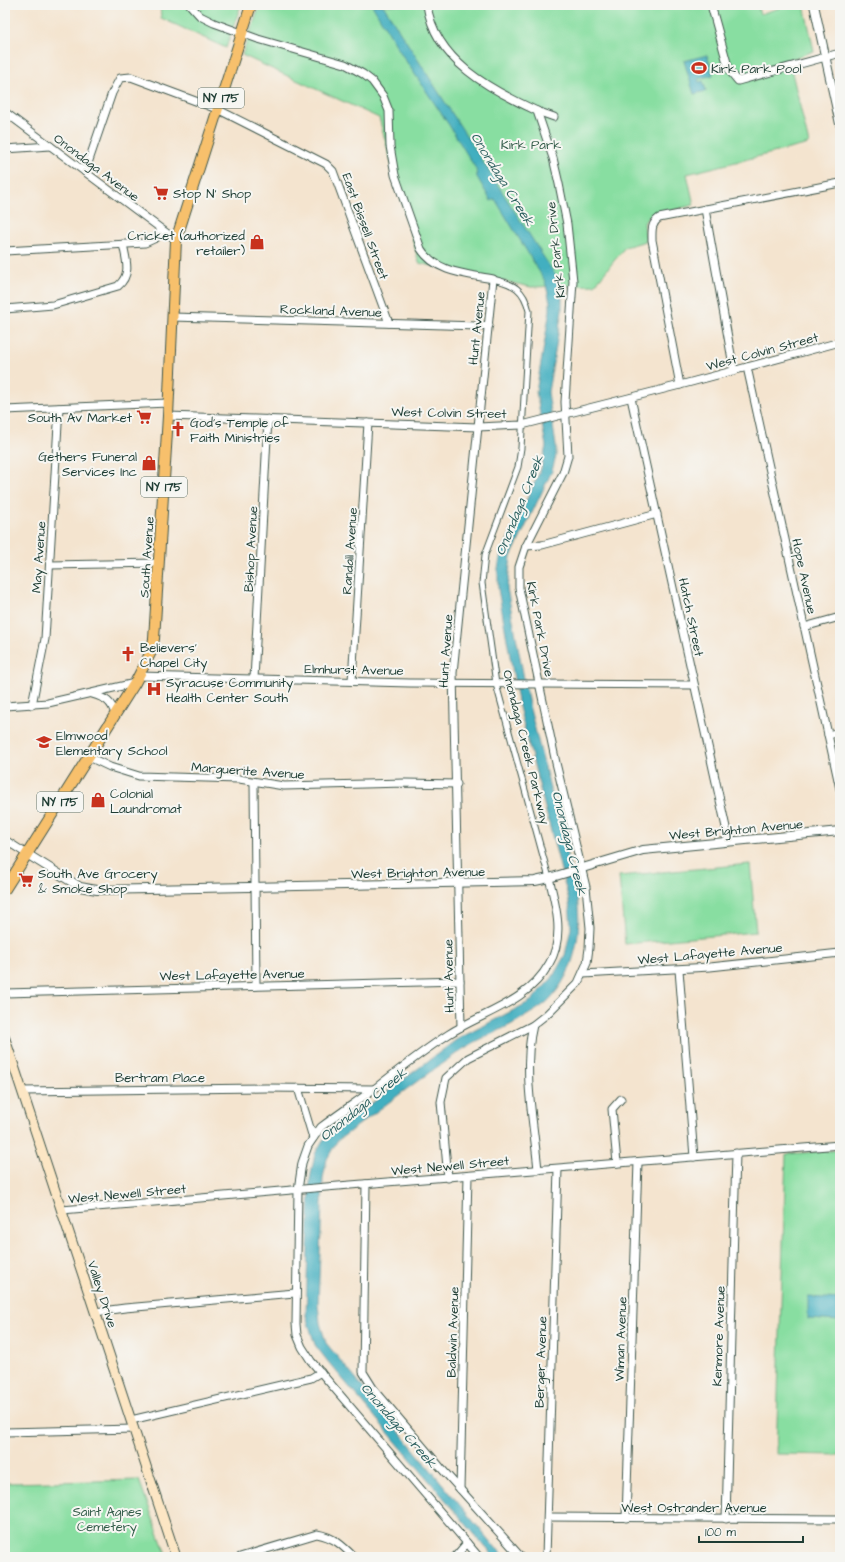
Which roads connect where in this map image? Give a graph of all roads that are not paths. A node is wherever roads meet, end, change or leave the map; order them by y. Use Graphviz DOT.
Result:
graph roads {
  1 [pos="190,5"];
  2 [pos="251,5"];
  3 [pos="428,5"];
  4 [pos="711,5"];
  5 [pos="814,5"];
  6 [pos="242,33"];
  7 [pos="840,53"];
  8 [pos="826,58"];
  9 [pos="217,109"];
  10 [pos="5,112"];
  11 [pos="538,112"];
  12 [pos="554,117"];
  13 [pos="840,124"];
  14 [pos="50,146"];
  15 [pos="5,149"];
  16 [pos="84,172"];
  17 [pos="840,182"];
  18 [pos="705,209"];
  19 [pos="161,230"];
  20 [pos="176,240"];
  21 [pos="123,244"];
  22 [pos="5,251"];
  23 [pos="493,279"];
  24 [pos="5,309"];
  25 [pos="172,317"];
  26 [pos="389,323"];
  27 [pos="489,325"];
  28 [pos="840,342"];
  29 [pos="747,367"];
  30 [pos="734,371"];
  31 [pos="680,385"];
  32 [pos="631,398"];
  33 [pos="168,403"];
  34 [pos="59,408"];
  35 [pos="5,410"];
  36 [pos="565,413"];
  37 [pos="168,416"];
  38 [pos="268,419"];
  39 [pos="368,423"];
  40 [pos="522,425"];
  41 [pos="478,426"];
  42 [pos="657,514"];
  43 [pos="526,546"];
  44 [pos="159,563"];
  45 [pos="50,565"];
  46 [pos="840,617"];
  47 [pos="804,627"];
  48 [pos="254,679"];
  49 [pos="137,680"];
  50 [pos="352,681"];
  51 [pos="454,682"];
  52 [pos="496,684"];
  53 [pos="539,684"];
  54 [pos="694,685"];
  55 [pos="92,694"];
  56 [pos="32,705"];
  57 [pos="5,706"];
  58 [pos="115,715"];
  59 [pos="840,732"];
  60 [pos="828,735"];
  61 [pos="89,757"];
  62 [pos="254,782"];
  63 [pos="457,784"];
  64 [pos="840,789"];
  65 [pos="840,831"];
  66 [pos="5,840"];
  67 [pos="728,842"];
  68 [pos="27,854"];
  69 [pos="579,869"];
  70 [pos="549,878"];
  71 [pos="458,883"];
  72 [pos="255,887"];
  73 [pos="5,889"];
  74 [pos="840,953"];
  75 [pos="679,970"];
  76 [pos="583,974"];
  77 [pos="460,981"];
  78 [pos="256,986"];
  79 [pos="5,992"];
  80 [pos="533,1025"];
  81 [pos="461,1027"];
  82 [pos="5,1039"];
  83 [pos="298,1088"];
  84 [pos="374,1089"];
  85 [pos="22,1091"];
  86 [pos="621,1099"];
  87 [pos="313,1138"];
  88 [pos="840,1145"];
  89 [pos="736,1153"];
  90 [pos="694,1157"];
  91 [pos="638,1162"];
  92 [pos="616,1163"];
  93 [pos="558,1168"];
  94 [pos="538,1170"];
  95 [pos="468,1176"];
  96 [pos="448,1178"];
  97 [pos="366,1184"];
  98 [pos="298,1190"];
  99 [pos="62,1210"];
  100 [pos="295,1293"];
  101 [pos="95,1312"];
  102 [pos="321,1372"];
  103 [pos="132,1425"];
  104 [pos="5,1432"];
  105 [pos="460,1489"];
  106 [pos="548,1517"];
  107 [pos="626,1518"];
  108 [pos="726,1519"];
  109 [pos="840,1519"];
  110 [pos="467,1543"];
  111 [pos="176,1557"];
  112 [pos="240,1557"];
  113 [pos="354,1557"];
  114 [pos="455,1557"];
  115 [pos="479,1557"];
  116 [pos="521,1557"];
  117 [pos="546,1557"];
  1 -- 6 [label="street, Onondaga Creek Parkway"];
  2 -- 6 [label="main road, South Avenue / NY 175"];
  3 -- 11 [label="street"];
  4 -- 8 [label="street"];
  5 -- 8 [label="street"];
  6 -- 9 [label="main road, South Avenue / NY 175"];
  6 -- 23 [label="street, Onondaga Creek Parkway"];
  7 -- 8 [label="street"];
  8 -- 13 [label="street"];
  9 -- 16 [label="street, East Bissell Street"];
  9 -- 20 [label="main road, South Avenue / NY 175"];
  9 -- 26 [label="street, East Bissell Street"];
  10 -- 14 [label="street, Onondaga Avenue"];
  11 -- 12 [label="street"];
  11 -- 36 [label="street, Kirk Park Drive"];
  14 -- 15 [label="street"];
  14 -- 16 [label="street, Onondaga Avenue"];
  16 -- 19 [label="street, Onondaga Avenue"];
  17 -- 18 [label="street"];
  18 -- 30 [label="street"];
  18 -- 31 [label="street"];
  19 -- 20 [label="street, Onondaga Avenue"];
  19 -- 21 [label="street"];
  20 -- 25 [label="main road, South Avenue / NY 175"];
  21 -- 22 [label="street"];
  21 -- 24 [label="street"];
  23 -- 27 [label="street, Hunt Avenue"];
  23 -- 40 [label="street, Onondaga Creek Parkway"];
  25 -- 26 [label="street, Rockland Avenue"];
  25 -- 33 [label="main road, South Avenue / NY 175"];
  26 -- 27 [label="street, Rockland Avenue"];
  27 -- 41 [label="street, Hunt Avenue"];
  28 -- 29 [label="street, West Colvin Street"];
  29 -- 30 [label="street, West Colvin Street"];
  29 -- 47 [label="street, Hope Avenue"];
  30 -- 31 [label="street, West Colvin Street"];
  31 -- 32 [label="street, West Colvin Street"];
  32 -- 36 [label="street, West Colvin Street"];
  32 -- 42 [label="street, Hatch Street"];
  33 -- 34 [label="street"];
  33 -- 37 [label="main road, South Avenue / NY 175"];
  34 -- 35 [label="street"];
  34 -- 45 [label="street, May Avenue"];
  36 -- 40 [label="street, West Colvin Street"];
  36 -- 43 [label="street, Kirk Park Drive"];
  37 -- 38 [label="street, West Colvin Street"];
  37 -- 44 [label="main road, South Avenue / NY 175"];
  38 -- 39 [label="street, West Colvin Street"];
  38 -- 48 [label="street, Bishop Avenue"];
  39 -- 41 [label="street, West Colvin Street"];
  39 -- 50 [label="street, Randall Avenue"];
  40 -- 41 [label="street, West Colvin Street"];
  40 -- 52 [label="street, Onondaga Creek Parkway"];
  41 -- 51 [label="street, Hunt Avenue"];
  42 -- 43 [label="street"];
  42 -- 54 [label="street, Hatch Street"];
  43 -- 53 [label="street, Kirk Park Drive"];
  44 -- 45 [label="street"];
  44 -- 49 [label="main road, South Avenue / NY 175"];
  45 -- 56 [label="street, May Avenue"];
  46 -- 47 [label="street"];
  47 -- 60 [label="street, Hope Avenue"];
  48 -- 49 [label="street, Elmhurst Avenue"];
  48 -- 50 [label="street, Elmhurst Avenue"];
  49 -- 55 [label="street, Elmhurst Avenue"];
  49 -- 58 [label="main road, South Avenue / NY 175"];
  50 -- 51 [label="street, Elmhurst Avenue"];
  51 -- 52 [label="street, Elmhurst Avenue"];
  51 -- 63 [label="street, Hunt Avenue"];
  52 -- 53 [label="street, Elmhurst Avenue"];
  52 -- 70 [label="street, Onondaga Creek Parkway"];
  53 -- 54 [label="street"];
  53 -- 69 [label="street, Kirk Park Drive"];
  54 -- 67 [label="street, Hatch Street"];
  55 -- 56 [label="street, Elmhurst Avenue"];
  55 -- 58 [label="street"];
  56 -- 57 [label="street, Elmhurst Avenue"];
  58 -- 61 [label="main road, South Avenue / NY 175"];
  59 -- 60 [label="street"];
  60 -- 64 [label="street, Hope Avenue"];
  61 -- 62 [label="street, Marguerite Avenue"];
  61 -- 68 [label="main road, South Avenue / NY 175"];
  62 -- 63 [label="street, Marguerite Avenue"];
  62 -- 72 [label="street"];
  63 -- 71 [label="street, Hunt Avenue"];
  65 -- 67 [label="street, West Brighton Avenue"];
  66 -- 68 [label="street, West Brighton Avenue"];
  67 -- 69 [label="street, West Brighton Avenue"];
  68 -- 72 [label="street, West Brighton Avenue"];
  68 -- 73 [label="main road, South Avenue / NY 175"];
  69 -- 70 [label="street, West Brighton Avenue"];
  69 -- 76 [label="street, Kirk Park Drive"];
  70 -- 71 [label="street, West Brighton Avenue"];
  70 -- 81 [label="street"];
  71 -- 72 [label="street, West Brighton Avenue"];
  71 -- 77 [label="street, Hunt Avenue"];
  72 -- 78 [label="street"];
  74 -- 75 [label="street, West Lafayette Avenue"];
  75 -- 76 [label="street, West Lafayette Avenue"];
  75 -- 90 [label="street"];
  76 -- 80 [label="street, Kirk Park Drive"];
  77 -- 78 [label="street, West Lafayette Avenue"];
  77 -- 81 [label="street, Hunt Avenue"];
  78 -- 79 [label="street, West Lafayette Avenue"];
  80 -- 94 [label="street"];
  80 -- 96 [label="street, Kirk Park Drive"];
  81 -- 84 [label="street"];
  82 -- 85 [label="main road, Valley Drive"];
  83 -- 84 [label="street, Bertram Place"];
  83 -- 85 [label="street, Bertram Place"];
  83 -- 87 [label="street"];
  84 -- 87 [label="street"];
  85 -- 99 [label="main road, Valley Drive"];
  86 -- 92 [label="street"];
  87 -- 98 [label="street"];
  88 -- 89 [label="street, West Newell Street"];
  89 -- 90 [label="street, West Newell Street"];
  89 -- 108 [label="street, Kenmore Avenue"];
  90 -- 91 [label="street, West Newell Street"];
  91 -- 92 [label="street, West Newell Street"];
  91 -- 107 [label="street, Wiman Avenue"];
  92 -- 93 [label="street, West Newell Street"];
  93 -- 94 [label="street, West Newell Street"];
  93 -- 106 [label="street, Berger Avenue"];
  94 -- 95 [label="street, West Newell Street"];
  95 -- 96 [label="street, West Newell Street"];
  95 -- 105 [label="street, Baldwin Avenue"];
  96 -- 97 [label="street, West Newell Street"];
  97 -- 98 [label="street, West Newell Street"];
  97 -- 105 [label="street"];
  98 -- 99 [label="street, West Newell Street"];
  98 -- 100 [label="street"];
  99 -- 101 [label="main road, Valley Drive"];
  100 -- 101 [label="street"];
  100 -- 102 [label="street"];
  101 -- 103 [label="main road, Valley Drive"];
  102 -- 103 [label="street"];
  102 -- 110 [label="street"];
  103 -- 104 [label="street"];
  103 -- 111 [label="main road, Valley Drive"];
  105 -- 116 [label="street"];
  106 -- 107 [label="street, West Ostrander Avenue"];
  106 -- 117 [label="street, Berger Avenue"];
  107 -- 108 [label="street, West Ostrander Avenue"];
  108 -- 109 [label="street, West Ostrander Avenue"];
  110 -- 114 [label="street"];
  110 -- 115 [label="street"];
  112 -- 113 [label="street"];
}
